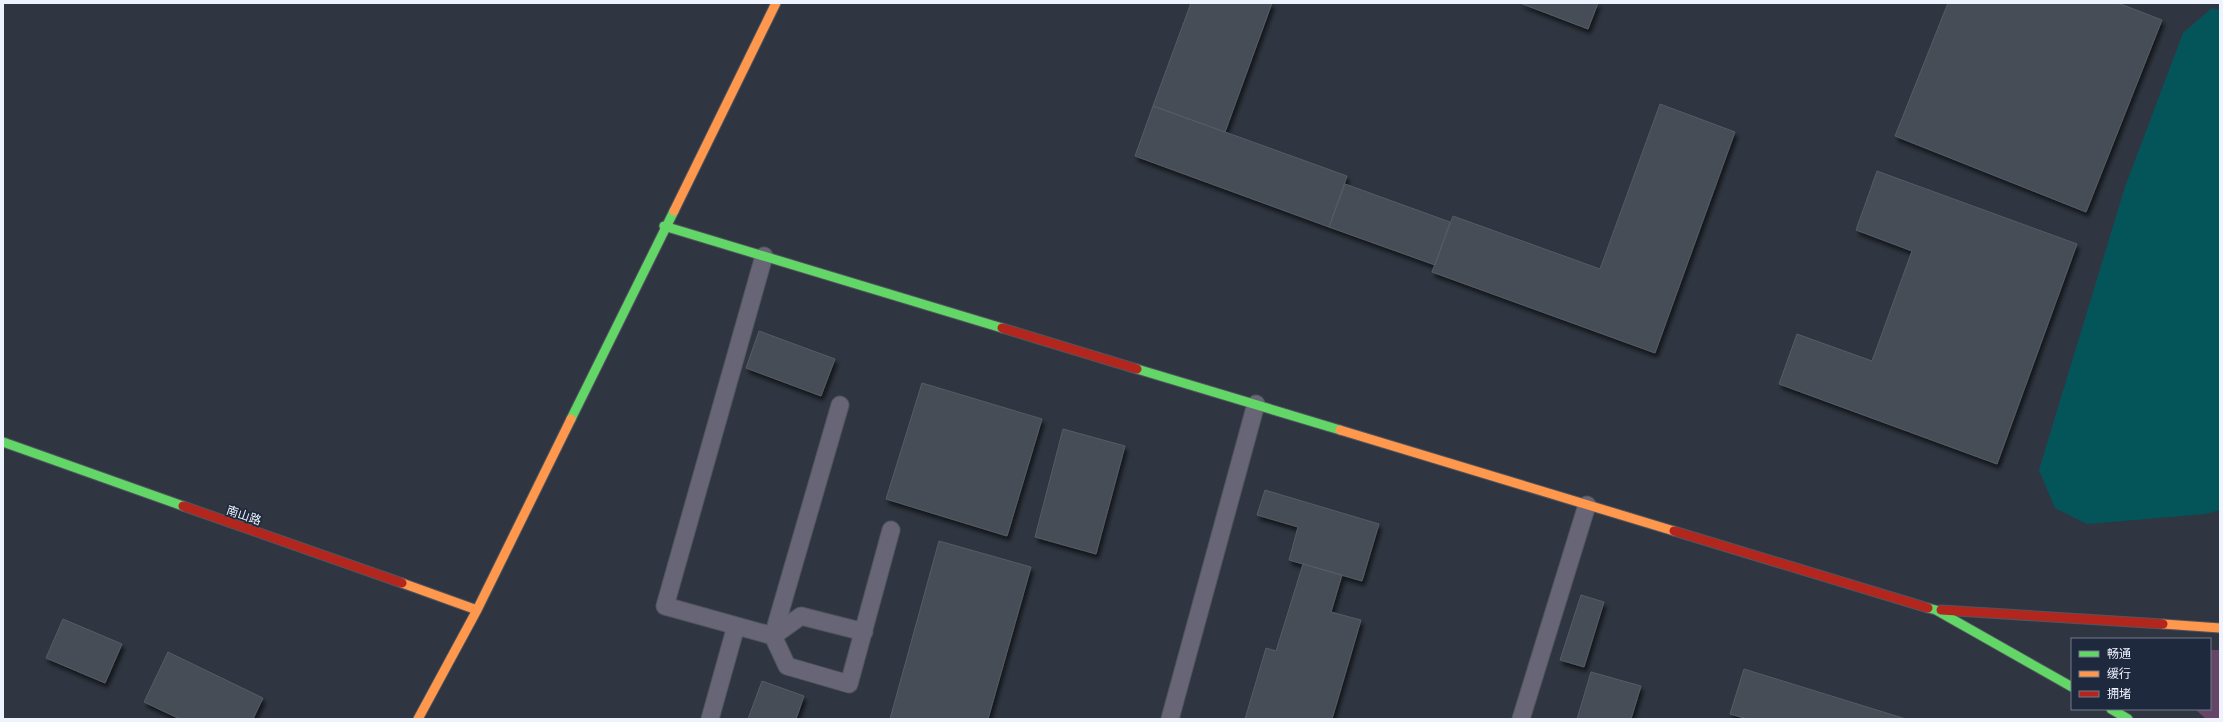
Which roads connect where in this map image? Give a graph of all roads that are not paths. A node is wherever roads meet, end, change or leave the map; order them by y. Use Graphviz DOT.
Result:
graph roads {
  1 [pos="776,3"];
  2 [pos="664,226"];
  3 [pos="764,256"];
  4 [pos="1256,404"];
  5 [pos="840,405"];
  6 [pos="3,442"];
  7 [pos="1587,505"];
  8 [pos="891,530"];
  9 [pos="477,610"];
  10 [pos="1936,610"];
  11 [pos="736,626"];
  12 [pos="2220,628"];
  13 [pos="864,632"];
  14 [pos="773,636"];
  15 [pos="2071,686"];
  16 [pos="2113,710"];
  17 [pos="418,719"];
  18 [pos="710,719"];
  19 [pos="1170,719"];
  20 [pos="1521,719"];
  21 [pos="2128,719"];
  1 -- 2 [label="main road"];
  2 -- 3 [label="main road"];
  2 -- 9 [label="main road"];
  3 -- 4 [label="main road"];
  3 -- 11 [label="lane"];
  4 -- 7 [label="main road"];
  4 -- 19 [label="lane"];
  5 -- 14 [label="lane"];
  6 -- 9 [label="main road, 南山路"];
  7 -- 10 [label="main road"];
  7 -- 20 [label="lane"];
  8 -- 13 [label="lane"];
  9 -- 17 [label="main road"];
  10 -- 12 [label="main road"];
  10 -- 15 [label="main road"];
  11 -- 14 [label="lane"];
  11 -- 18 [label="lane"];
  13 -- 14 [label="lane"];
  13 -- 14 [label="lane"];
  16 -- 21 [label="main road"];
}
